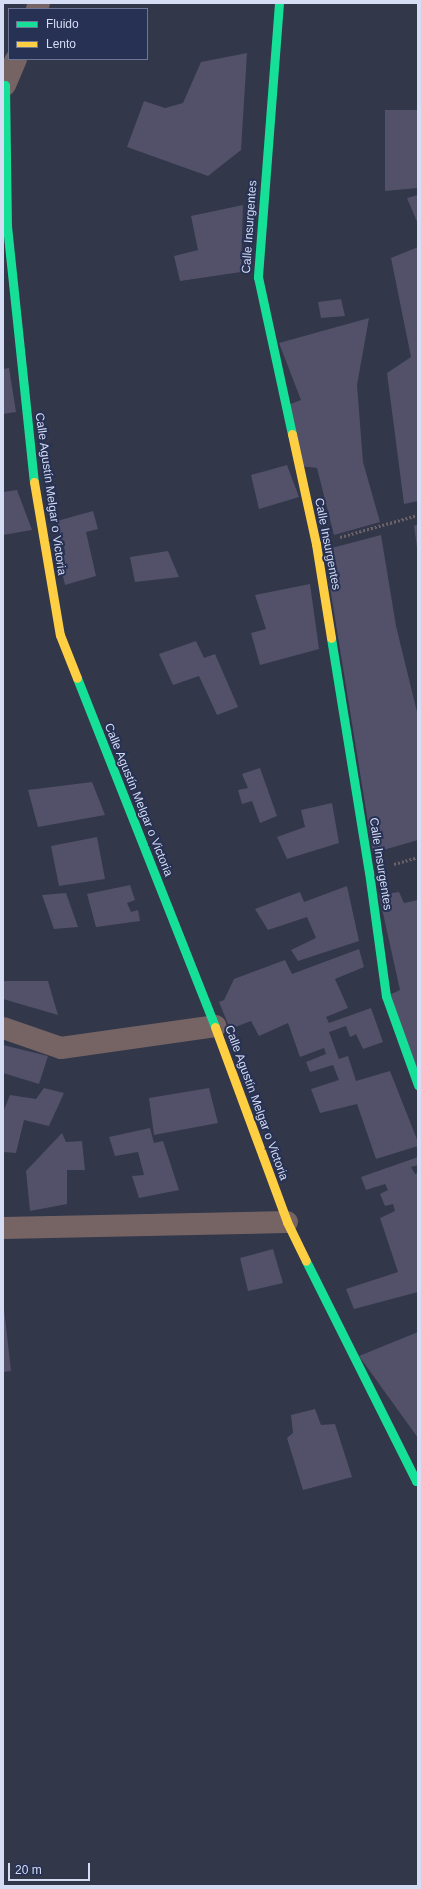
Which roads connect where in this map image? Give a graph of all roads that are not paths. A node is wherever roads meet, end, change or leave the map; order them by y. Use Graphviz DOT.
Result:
graph roads {
  1 [pos="278,3"];
  2 [pos="16,60"];
  3 [pos="4,87"];
  4 [pos="215,1026"];
  5 [pos="3,1028"];
  6 [pos="418,1085"];
  7 [pos="287,1222"];
  8 [pos="3,1228"];
  9 [pos="417,1480"];
  1 -- 6 [label="street, Calle Insurgentes"];
  2 -- 3 [label="street"];
  3 -- 4 [label="street, Calle Agustín Melgar o Victoria"];
  4 -- 5 [label="street"];
  4 -- 7 [label="street, Calle Agustín Melgar o Victoria"];
  7 -- 8 [label="street"];
  7 -- 9 [label="street, Calle Agustín Melgar o Victoria"];
}
